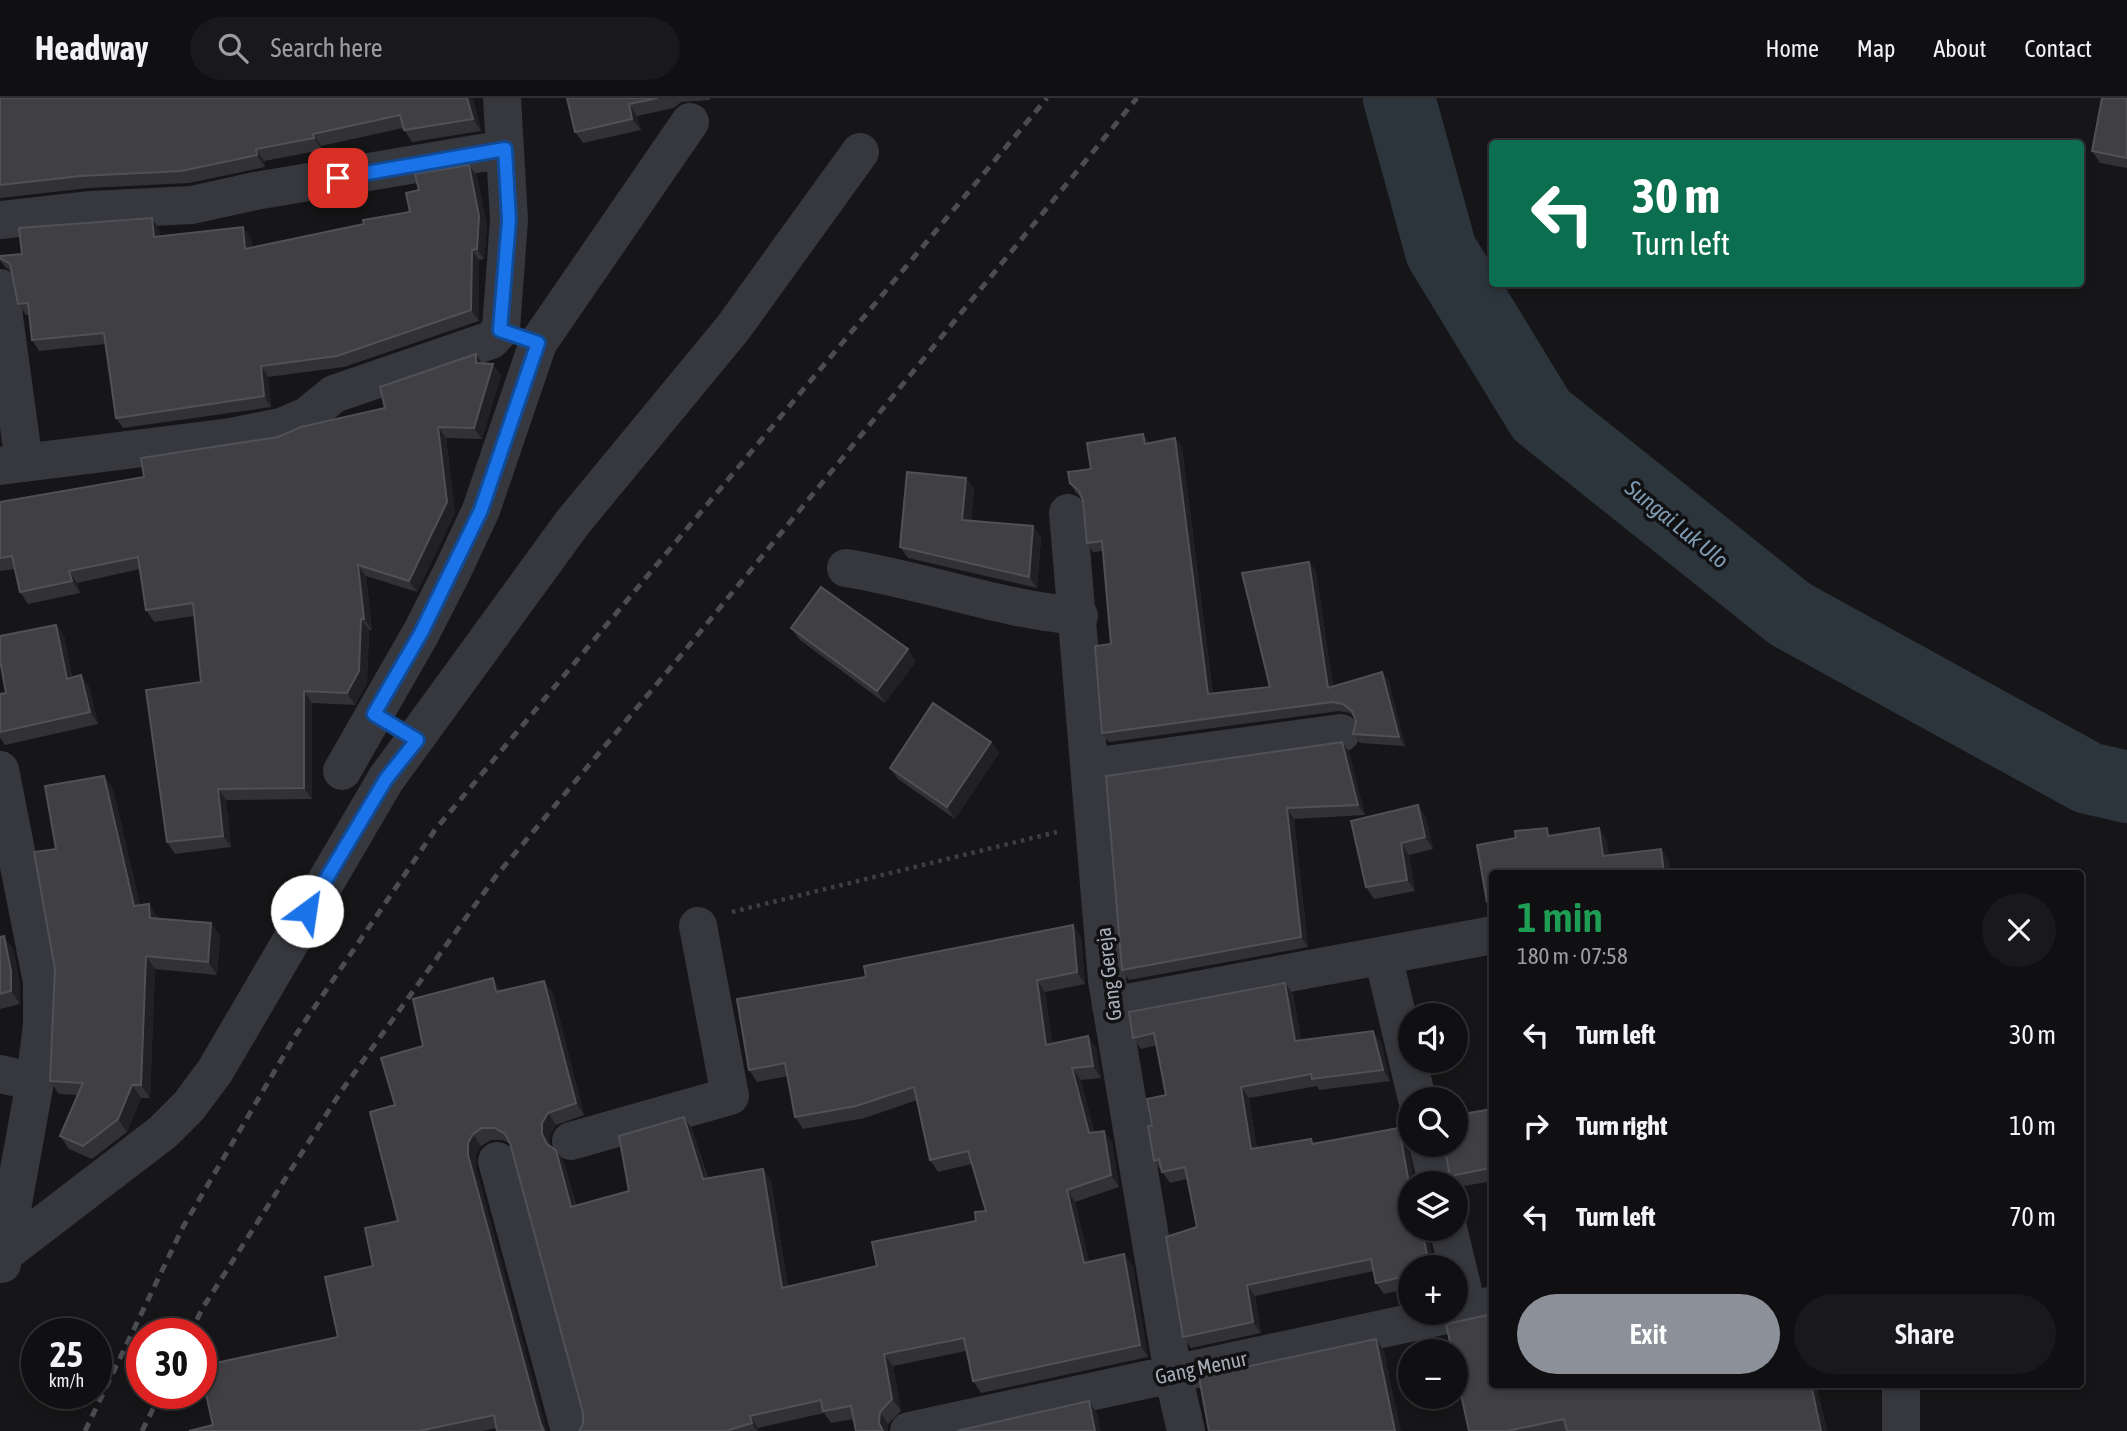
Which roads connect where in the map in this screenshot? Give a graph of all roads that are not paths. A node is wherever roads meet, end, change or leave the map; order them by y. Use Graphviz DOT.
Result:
graph roads {
  1 [pos="502,98"];
  2 [pos="690,122"];
  3 [pos="505,149"];
  4 [pos="860,152"];
  5 [pos="0,220"];
  6 [pos="0,288"];
  7 [pos="500,330"];
  8 [pos="538,343"];
  9 [pos="12,464"];
  10 [pos="1069,513"];
  11 [pos="846,568"];
  12 [pos="1079,616"];
  13 [pos="374,714"];
  14 [pos="1341,733"];
  15 [pos="417,740"];
  16 [pos="1090,767"];
  17 [pos="0,771"];
  18 [pos="342,771"];
  19 [pos="698,926"];
  20 [pos="1489,936"];
  21 [pos="1383,956"];
  22 [pos="1111,1006"];
  23 [pos="17,1078"];
  24 [pos="1414,1087"];
  25 [pos="571,1141"];
  26 [pos="497,1161"];
  27 [pos="1453,1241"];
  28 [pos="2,1263"];
  29 [pos="1480,1308"];
  30 [pos="1173,1374"];
  31 [pos="1901,1388"];
  32 [pos="570,1431"];
  33 [pos="909,1431"];
  34 [pos="1186,1431"];
  35 [pos="1901,1431"];
  1 -- 3 [label="street"];
  2 -- 8 [label="street"];
  3 -- 5 [label="street"];
  3 -- 7 [label="street"];
  4 -- 15 [label="street"];
  6 -- 9 [label="street"];
  7 -- 8 [label="street"];
  7 -- 9 [label="street"];
  8 -- 13 [label="street"];
  10 -- 12 [label="street, Gang Gereja"];
  11 -- 12 [label="street"];
  12 -- 16 [label="street, Gang Gereja"];
  13 -- 15 [label="street"];
  13 -- 18 [label="street"];
  14 -- 16 [label="street"];
  15 -- 28 [label="street"];
  16 -- 22 [label="street, Gang Gereja"];
  17 -- 23 [label="street"];
  19 -- 25 [label="street"];
  20 -- 21 [label="street"];
  21 -- 22 [label="street"];
  21 -- 24 [label="street"];
  22 -- 30 [label="street, Gang Gereja"];
  23 -- 28 [label="street"];
  26 -- 32 [label="street"];
  27 -- 29 [label="street"];
  29 -- 30 [label="street, Gang Menur"];
  30 -- 33 [label="street, Gang Menur"];
  30 -- 34 [label="street, Gang Gereja"];
  31 -- 35 [label="street"];
}
